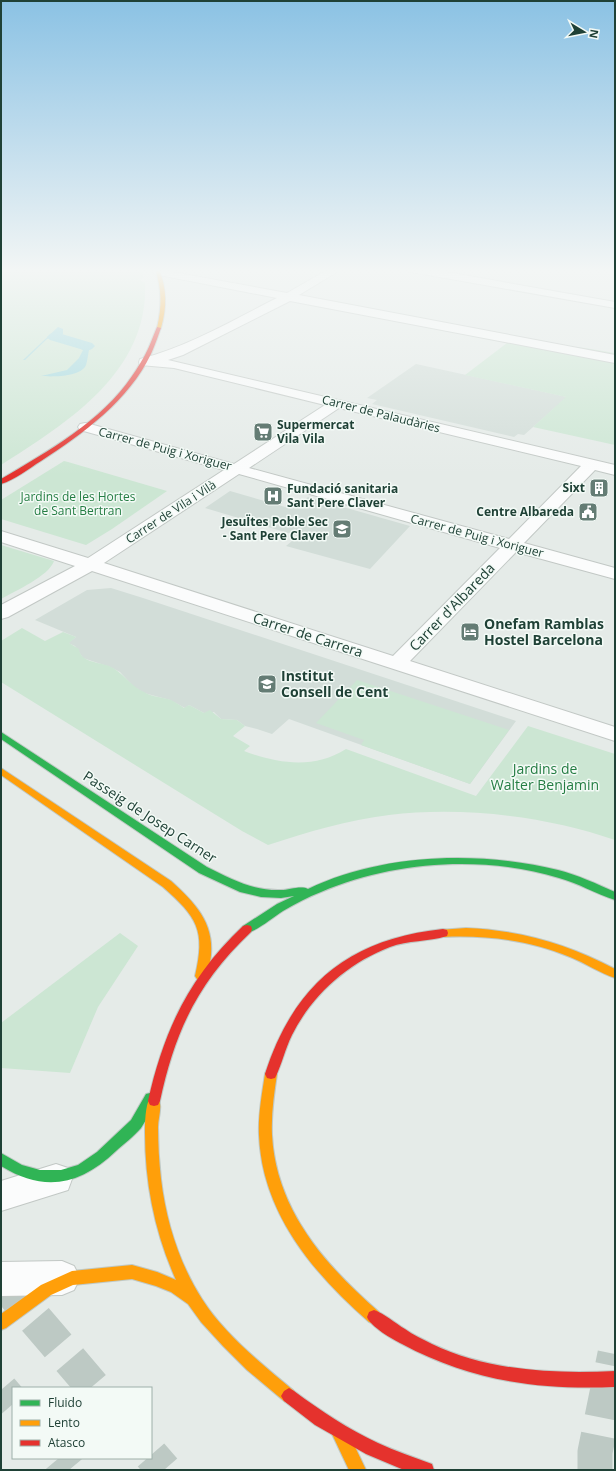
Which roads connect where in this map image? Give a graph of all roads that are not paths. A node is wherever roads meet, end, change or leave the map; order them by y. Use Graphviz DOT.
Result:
graph roads {
  1 [pos="155,338"];
  2 [pos="207,338"];
  3 [pos="506,338"];
  4 [pos="615,359"];
  5 [pos="145,362"];
  6 [pos="337,403"];
  7 [pos="85,427"];
  8 [pos="591,465"];
  9 [pos="237,469"];
  10 [pos="615,470"];
  11 [pos="1,482"];
  12 [pos="1,536"];
  13 [pos="512,546"];
  14 [pos="90,565"];
  15 [pos="615,574"];
  16 [pos="1,613"];
  17 [pos="396,664"];
  18 [pos="615,734"];
  19 [pos="1,735"];
  20 [pos="1,770"];
  21 [pos="317,889"];
  22 [pos="615,896"];
  23 [pos="615,974"];
  24 [pos="197,988"];
  25 [pos="156,1086"];
  26 [pos="1,1159"];
  27 [pos="63,1176"];
  28 [pos="1,1196"];
  29 [pos="72,1278"];
  30 [pos="1,1279"];
  31 [pos="193,1299"];
  32 [pos="1,1323"];
  33 [pos="615,1378"];
  34 [pos="340,1434"];
  35 [pos="358,1470"];
  36 [pos="426,1470"];
  1 -- 5 [label="main road"];
  2 -- 5 [label="street"];
  3 -- 4 [label="street"];
  5 -- 6 [label="street, Carrer de Palaudàries"];
  5 -- 7 [label="main road"];
  6 -- 8 [label="street, Carrer de Palaudàries"];
  6 -- 9 [label="street, Carrer de Vila i Vilà"];
  7 -- 9 [label="street, Carrer de Puig i Xoriguer"];
  7 -- 11 [label="main road"];
  8 -- 10 [label="street, Carrer de Palaudàries"];
  8 -- 13 [label="street, Carrer d'Albareda"];
  9 -- 13 [label="street, Carrer de Puig i Xoriguer"];
  9 -- 14 [label="street, Carrer de Vila i Vilà"];
  12 -- 14 [label="street, Carrer de Carrera"];
  13 -- 15 [label="street, Carrer de Puig i Xoriguer"];
  13 -- 17 [label="street, Carrer d'Albareda"];
  14 -- 16 [label="street, Carrer de Vila i Vilà"];
  14 -- 17 [label="street, Carrer de Carrera"];
  17 -- 18 [label="street, Carrer de Carrera"];
  19 -- 21 [label="main road, Passeig de Josep Carner"];
  20 -- 24 [label="main road"];
  21 -- 22 [label="main road"];
  21 -- 24 [label="main road"];
  23 -- 33 [label="main road"];
  24 -- 25 [label="main road"];
  25 -- 27 [label="main road"];
  25 -- 31 [label="main road"];
  26 -- 27 [label="main road"];
  27 -- 28 [label="street"];
  29 -- 30 [label="street"];
  29 -- 31 [label="main road"];
  29 -- 32 [label="main road"];
  31 -- 34 [label="main road"];
  34 -- 35 [label="main road"];
  34 -- 36 [label="main road"];
}
